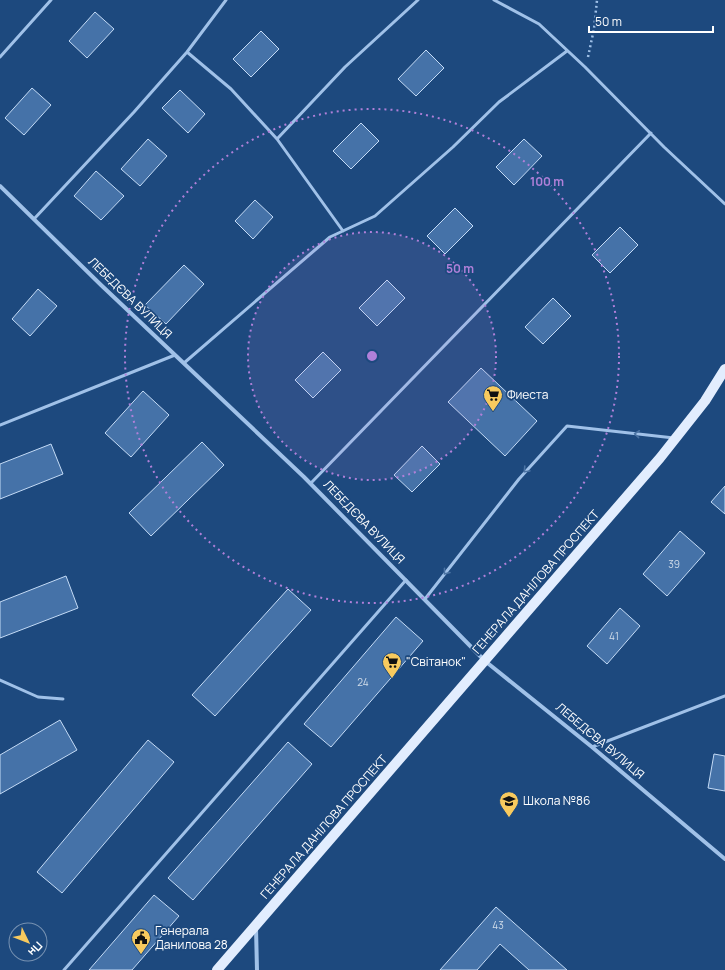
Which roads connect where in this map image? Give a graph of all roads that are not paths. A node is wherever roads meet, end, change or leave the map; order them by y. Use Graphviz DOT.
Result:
graph roads {
  1 [pos="51,0"];
  2 [pos="226,0"];
  3 [pos="418,0"];
  4 [pos="494,0"];
  5 [pos="568,51"];
  6 [pos="187,52"];
  7 [pos="0,57"];
  8 [pos="651,133"];
  9 [pos="277,138"];
  10 [pos="0,186"];
  11 [pos="725,204"];
  12 [pos="34,219"];
  13 [pos="343,231"];
  14 [pos="175,355"];
  15 [pos="184,363"];
  16 [pos="725,368"];
  17 [pos="0,425"];
  18 [pos="676,438"];
  19 [pos="311,483"];
  20 [pos="406,580"];
  21 [pos="425,599"];
  22 [pos="486,661"];
  23 [pos="0,680"];
  24 [pos="725,696"];
  25 [pos="63,699"];
  26 [pos="592,747"];
  27 [pos="725,859"];
  28 [pos="256,925"];
  29 [pos="64,970"];
  30 [pos="217,970"];
  31 [pos="257,970"];
  1 -- 7 [label="lane"];
  2 -- 6 [label="lane"];
  3 -- 9 [label="lane"];
  4 -- 5 [label="lane"];
  5 -- 8 [label="lane"];
  5 -- 13 [label="lane"];
  6 -- 9 [label="lane"];
  6 -- 12 [label="lane"];
  8 -- 11 [label="lane"];
  8 -- 19 [label="lane"];
  9 -- 13 [label="lane"];
  10 -- 12 [label="street, ЛЕБЕДЄВА ВУЛИЦЯ"];
  12 -- 14 [label="street, ЛЕБЕДЄВА ВУЛИЦЯ"];
  13 -- 15 [label="lane"];
  14 -- 15 [label="street, ЛЕБЕДЄВА ВУЛИЦЯ"];
  14 -- 17 [label="lane"];
  15 -- 19 [label="street, ЛЕБЕДЄВА ВУЛИЦЯ"];
  16 -- 18 [label="main road, ГЕНЕРАЛА ДАНІЛОВА ПРОСПЕКТ"];
  18 -- 21 [label="lane, one-way"];
  18 -- 22 [label="main road, ГЕНЕРАЛА ДАНІЛОВА ПРОСПЕКТ"];
  19 -- 20 [label="street, ЛЕБЕДЄВА ВУЛИЦЯ"];
  20 -- 21 [label="street, ЛЕБЕДЄВА ВУЛИЦЯ"];
  20 -- 29 [label="lane"];
  21 -- 22 [label="street, ЛЕБЕДЄВА ВУЛИЦЯ"];
  22 -- 26 [label="street, ЛЕБЕДЄВА ВУЛИЦЯ"];
  22 -- 28 [label="main road, ГЕНЕРАЛА ДАНІЛОВА ПРОСПЕКТ"];
  23 -- 25 [label="lane"];
  24 -- 26 [label="lane"];
  26 -- 27 [label="street, ЛЕБЕДЄВА ВУЛИЦЯ"];
  28 -- 30 [label="main road, ГЕНЕРАЛА ДАНІЛОВА ПРОСПЕКТ"];
  28 -- 31 [label="street"];
}
